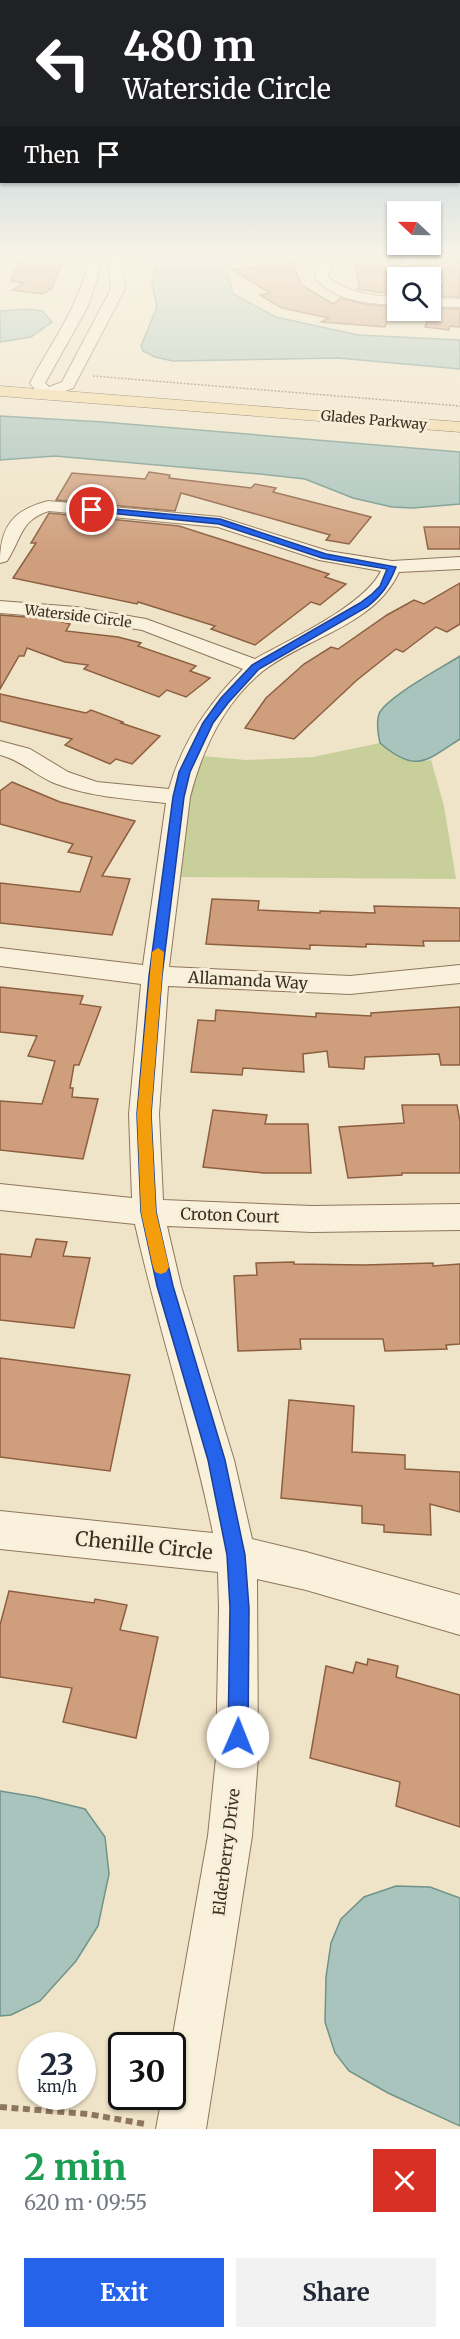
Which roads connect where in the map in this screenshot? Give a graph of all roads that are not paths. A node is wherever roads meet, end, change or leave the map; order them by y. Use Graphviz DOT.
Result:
graph roads {
  1 [pos="57,357"];
  2 [pos="83,357"];
  3 [pos="71,380"];
  4 [pos="0,382"];
  5 [pos="41,388"];
  6 [pos="0,391"];
  7 [pos="460,417"];
  8 [pos="460,427"];
  9 [pos="0,557"];
  10 [pos="460,563"];
  11 [pos="392,567"];
  12 [pos="0,607"];
  13 [pos="256,667"];
  14 [pos="0,748"];
  15 [pos="178,797"];
  16 [pos="0,957"];
  17 [pos="460,974"];
  18 [pos="155,976"];
  19 [pos="0,1197"];
  20 [pos="148,1212"];
  21 [pos="460,1217"];
  22 [pos="0,1530"];
  23 [pos="236,1555"];
  24 [pos="460,1615"];
  25 [pos="168,2127"];
  1 -- 5 [label="street"];
  2 -- 3 [label="street"];
  3 -- 5 [label="main road, Glades Parkway"];
  3 -- 7 [label="main road, Glades Parkway"];
  4 -- 5 [label="main road, Glades Parkway"];
  5 -- 6 [label="main road, Glades Parkway"];
  5 -- 8 [label="main road, Glades Parkway"];
  9 -- 11 [label="street"];
  10 -- 11 [label="street"];
  11 -- 13 [label="street, Elderberry Drive"];
  12 -- 13 [label="street, Waterside Circle"];
  13 -- 15 [label="street, Elderberry Drive"];
  14 -- 15 [label="street"];
  15 -- 18 [label="street, Elderberry Drive"];
  16 -- 18 [label="street, Allamanda Way"];
  17 -- 18 [label="street, Allamanda Way"];
  18 -- 20 [label="street, Elderberry Drive"];
  19 -- 20 [label="street, Croton Court"];
  20 -- 21 [label="street, Croton Court"];
  20 -- 23 [label="street, Elderberry Drive"];
  22 -- 23 [label="street, Chenille Circle"];
  23 -- 24 [label="street, Chenille Circle"];
  23 -- 25 [label="street, Elderberry Drive"];
}
